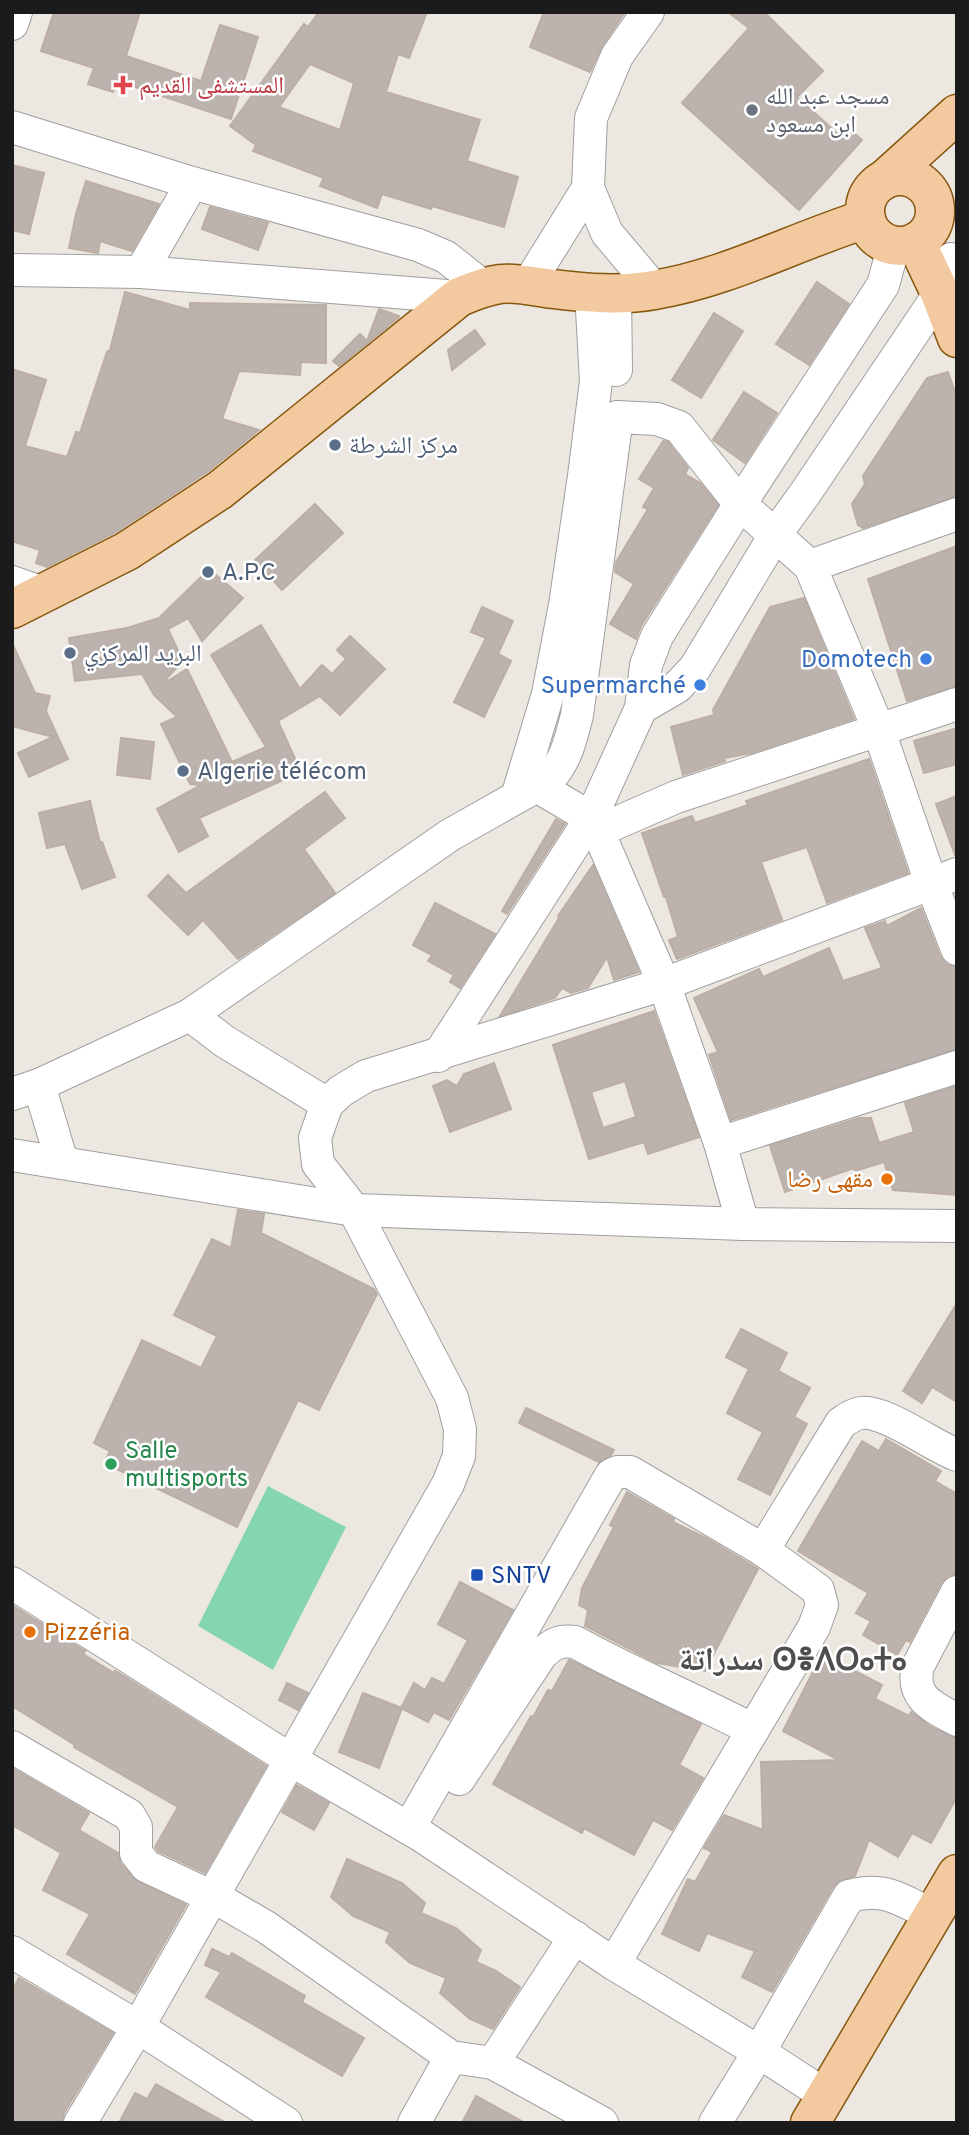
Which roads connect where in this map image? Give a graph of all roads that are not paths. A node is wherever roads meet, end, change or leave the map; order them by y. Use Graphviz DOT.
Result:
graph roads {
  1 [pos="16,12"];
  2 [pos="648,12"];
  3 [pos="12,24"];
  4 [pos="957,114"];
  5 [pos="12,127"];
  6 [pos="957,134"];
  7 [pos="884,180"];
  8 [pos="192,183"];
  9 [pos="588,188"];
  10 [pos="866,219"];
  11 [pos="920,228"];
  12 [pos="12,270"];
  13 [pos="141,272"];
  14 [pos="949,275"];
  15 [pos="527,286"];
  16 [pos="654,290"];
  17 [pos="472,293"];
  18 [pos="603,293"];
  19 [pos="957,338"];
  20 [pos="617,417"];
  21 [pos="740,504"];
  22 [pos="957,514"];
  23 [pos="775,535"];
  24 [pos="810,566"];
  25 [pos="29,588"];
  26 [pos="12,609"];
  27 [pos="957,704"];
  28 [pos="640,708"];
  29 [pos="878,728"];
  30 [pos="526,787"];
  31 [pos="594,824"];
  32 [pos="944,879"];
  33 [pos="957,949"];
  34 [pos="664,984"];
  35 [pos="190,1015"];
  36 [pos="438,1056"];
  37 [pos="957,1067"];
  38 [pos="26,1089"];
  39 [pos="327,1104"];
  40 [pos="720,1143"];
  41 [pos="12,1155"];
  42 [pos="62,1162"];
  43 [pos="354,1210"];
  44 [pos="743,1224"];
  45 [pos="957,1226"];
  46 [pos="957,1455"];
  47 [pos="763,1550"];
  48 [pos="957,1592"];
  49 [pos="17,1596"];
  50 [pos="957,1720"];
  51 [pos="753,1730"];
  52 [pos="12,1747"];
  53 [pos="291,1760"];
  54 [pos="415,1832"];
  55 [pos="957,1874"];
  56 [pos="211,1897"];
  57 [pos="945,1915"];
  58 [pos="575,1937"];
  59 [pos="12,1952"];
  60 [pos="614,1964"];
  61 [pos="138,2027"];
  62 [pos="759,2052"];
  63 [pos="451,2057"];
  64 [pos="493,2063"];
  65 [pos="823,2114"];
  66 [pos="79,2123"];
  67 [pos="286,2123"];
  68 [pos="414,2123"];
  69 [pos="602,2123"];
  70 [pos="715,2123"];
  1 -- 3 [label="street"];
  2 -- 9 [label="street"];
  4 -- 7 [label="main road"];
  5 -- 8 [label="street"];
  6 -- 11 [label="main road"];
  7 -- 10 [label="main road"];
  7 -- 11 [label="main road"];
  8 -- 13 [label="street"];
  8 -- 17 [label="street"];
  9 -- 15 [label="street"];
  9 -- 16 [label="street"];
  10 -- 11 [label="main road"];
  10 -- 16 [label="main road"];
  11 -- 14 [label="main road"];
  11 -- 21 [label="street"];
  12 -- 13 [label="street"];
  13 -- 17 [label="street"];
  14 -- 19 [label="main road"];
  14 -- 23 [label="street"];
  15 -- 17 [label="main road"];
  15 -- 18 [label="main road"];
  16 -- 18 [label="main road"];
  17 -- 25 [label="main road"];
  18 -- 20 [label="street"];
  18 -- 30 [label="street"];
  20 -- 21 [label="street"];
  20 -- 30 [label="street"];
  21 -- 23 [label="street"];
  21 -- 28 [label="street"];
  22 -- 24 [label="street"];
  23 -- 24 [label="street"];
  23 -- 28 [label="street"];
  24 -- 29 [label="street"];
  25 -- 26 [label="main road"];
  27 -- 29 [label="street"];
  28 -- 31 [label="street"];
  29 -- 31 [label="street"];
  29 -- 32 [label="street"];
  30 -- 31 [label="street"];
  30 -- 35 [label="street"];
  31 -- 34 [label="street"];
  31 -- 36 [label="street"];
  32 -- 33 [label="street"];
  32 -- 34 [label="street"];
  34 -- 36 [label="street"];
  34 -- 40 [label="street"];
  35 -- 38 [label="street"];
  35 -- 39 [label="street"];
  36 -- 39 [label="street"];
  37 -- 40 [label="street"];
  38 -- 42 [label="street"];
  39 -- 43 [label="street"];
  40 -- 44 [label="street"];
  41 -- 42 [label="street"];
  42 -- 43 [label="street"];
  43 -- 44 [label="street"];
  43 -- 53 [label="street"];
  44 -- 45 [label="street"];
  46 -- 47 [label="street"];
  47 -- 51 [label="street"];
  47 -- 54 [label="street"];
  48 -- 50 [label="street"];
  49 -- 53 [label="street"];
  51 -- 54 [label="street"];
  51 -- 60 [label="street"];
  52 -- 56 [label="street"];
  53 -- 54 [label="street"];
  53 -- 56 [label="street"];
  54 -- 58 [label="street"];
  55 -- 57 [label="main road"];
  56 -- 61 [label="street"];
  56 -- 63 [label="street"];
  57 -- 62 [label="street"];
  57 -- 65 [label="main road"];
  58 -- 60 [label="street"];
  58 -- 64 [label="street"];
  59 -- 61 [label="street"];
  60 -- 62 [label="street"];
  61 -- 66 [label="street"];
  61 -- 67 [label="street"];
  62 -- 65 [label="street"];
  62 -- 70 [label="street"];
  63 -- 64 [label="street"];
  63 -- 68 [label="street"];
  64 -- 69 [label="street"];
}
